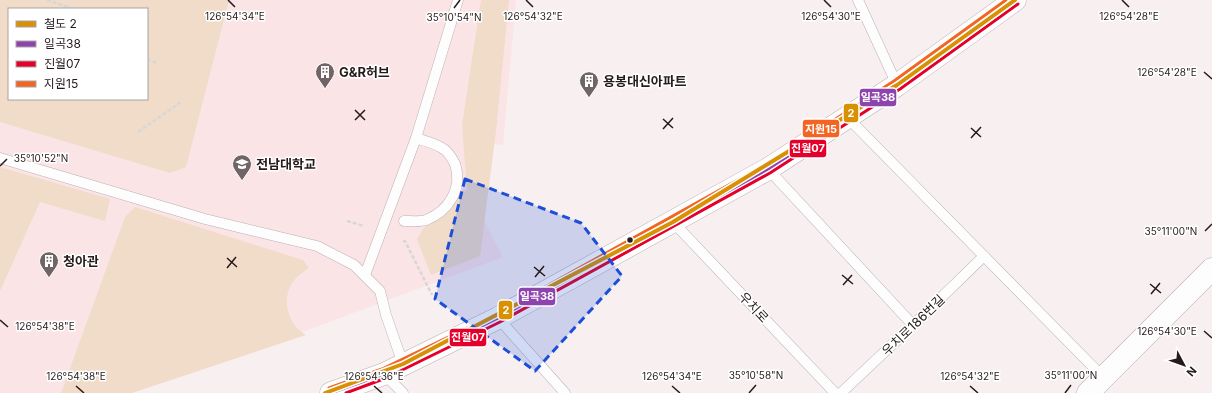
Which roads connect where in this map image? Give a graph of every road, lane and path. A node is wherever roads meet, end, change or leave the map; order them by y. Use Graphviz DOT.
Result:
graph roads {
  1 [pos="47,0"];
  2 [pos="458,0"];
  3 [pos="858,0"];
  4 [pos="1015,0"];
  5 [pos="70,8"];
  6 [pos="148,59"];
  7 [pos="156,63"];
  8 [pos="897,85"];
  9 [pos="181,102"];
  10 [pos="848,118"];
  11 [pos="138,132"];
  12 [pos="416,138"];
  13 [pos="0,158"];
  14 [pos="768,169"];
  15 [pos="404,221"];
  16 [pos="674,222"];
  17 [pos="381,232"];
  18 [pos="984,256"];
  19 [pos="1212,269"];
  20 [pos="365,275"];
  21 [pos="432,296"];
  22 [pos="498,318"];
  23 [pos="913,325"];
  24 [pos="394,369"];
  25 [pos="1104,378"];
  26 [pos="331,393"];
  27 [pos="403,393"];
  28 [pos="565,393"];
  29 [pos="835,393"];
  30 [pos="841,393"];
  31 [pos="1088,393"];
  1 -- 5 [label="path"];
  2 -- 12 [label="lane"];
  3 -- 8 [label="lane"];
  4 -- 8 [label="main road"];
  6 -- 7 [label="path"];
  8 -- 10 [label="main road"];
  9 -- 11 [label="path"];
  10 -- 14 [label="main road"];
  10 -- 18 [label="lane"];
  12 -- 15 [label="lane"];
  12 -- 17 [label="lane"];
  13 -- 20 [label="lane"];
  14 -- 16 [label="main road"];
  14 -- 23 [label="lane"];
  16 -- 22 [label="main road"];
  16 -- 29 [label="lane, 우치로"];
  17 -- 20 [label="lane"];
  17 -- 21 [label="path"];
  18 -- 23 [label="lane, 우치로186번길"];
  18 -- 25 [label="lane"];
  19 -- 25 [label="main road"];
  20 -- 24 [label="lane"];
  22 -- 24 [label="main road"];
  22 -- 28 [label="lane"];
  23 -- 30 [label="lane, 우치로186번길"];
  24 -- 26 [label="main road"];
  24 -- 27 [label="lane"];
  25 -- 31 [label="main road"];
}
